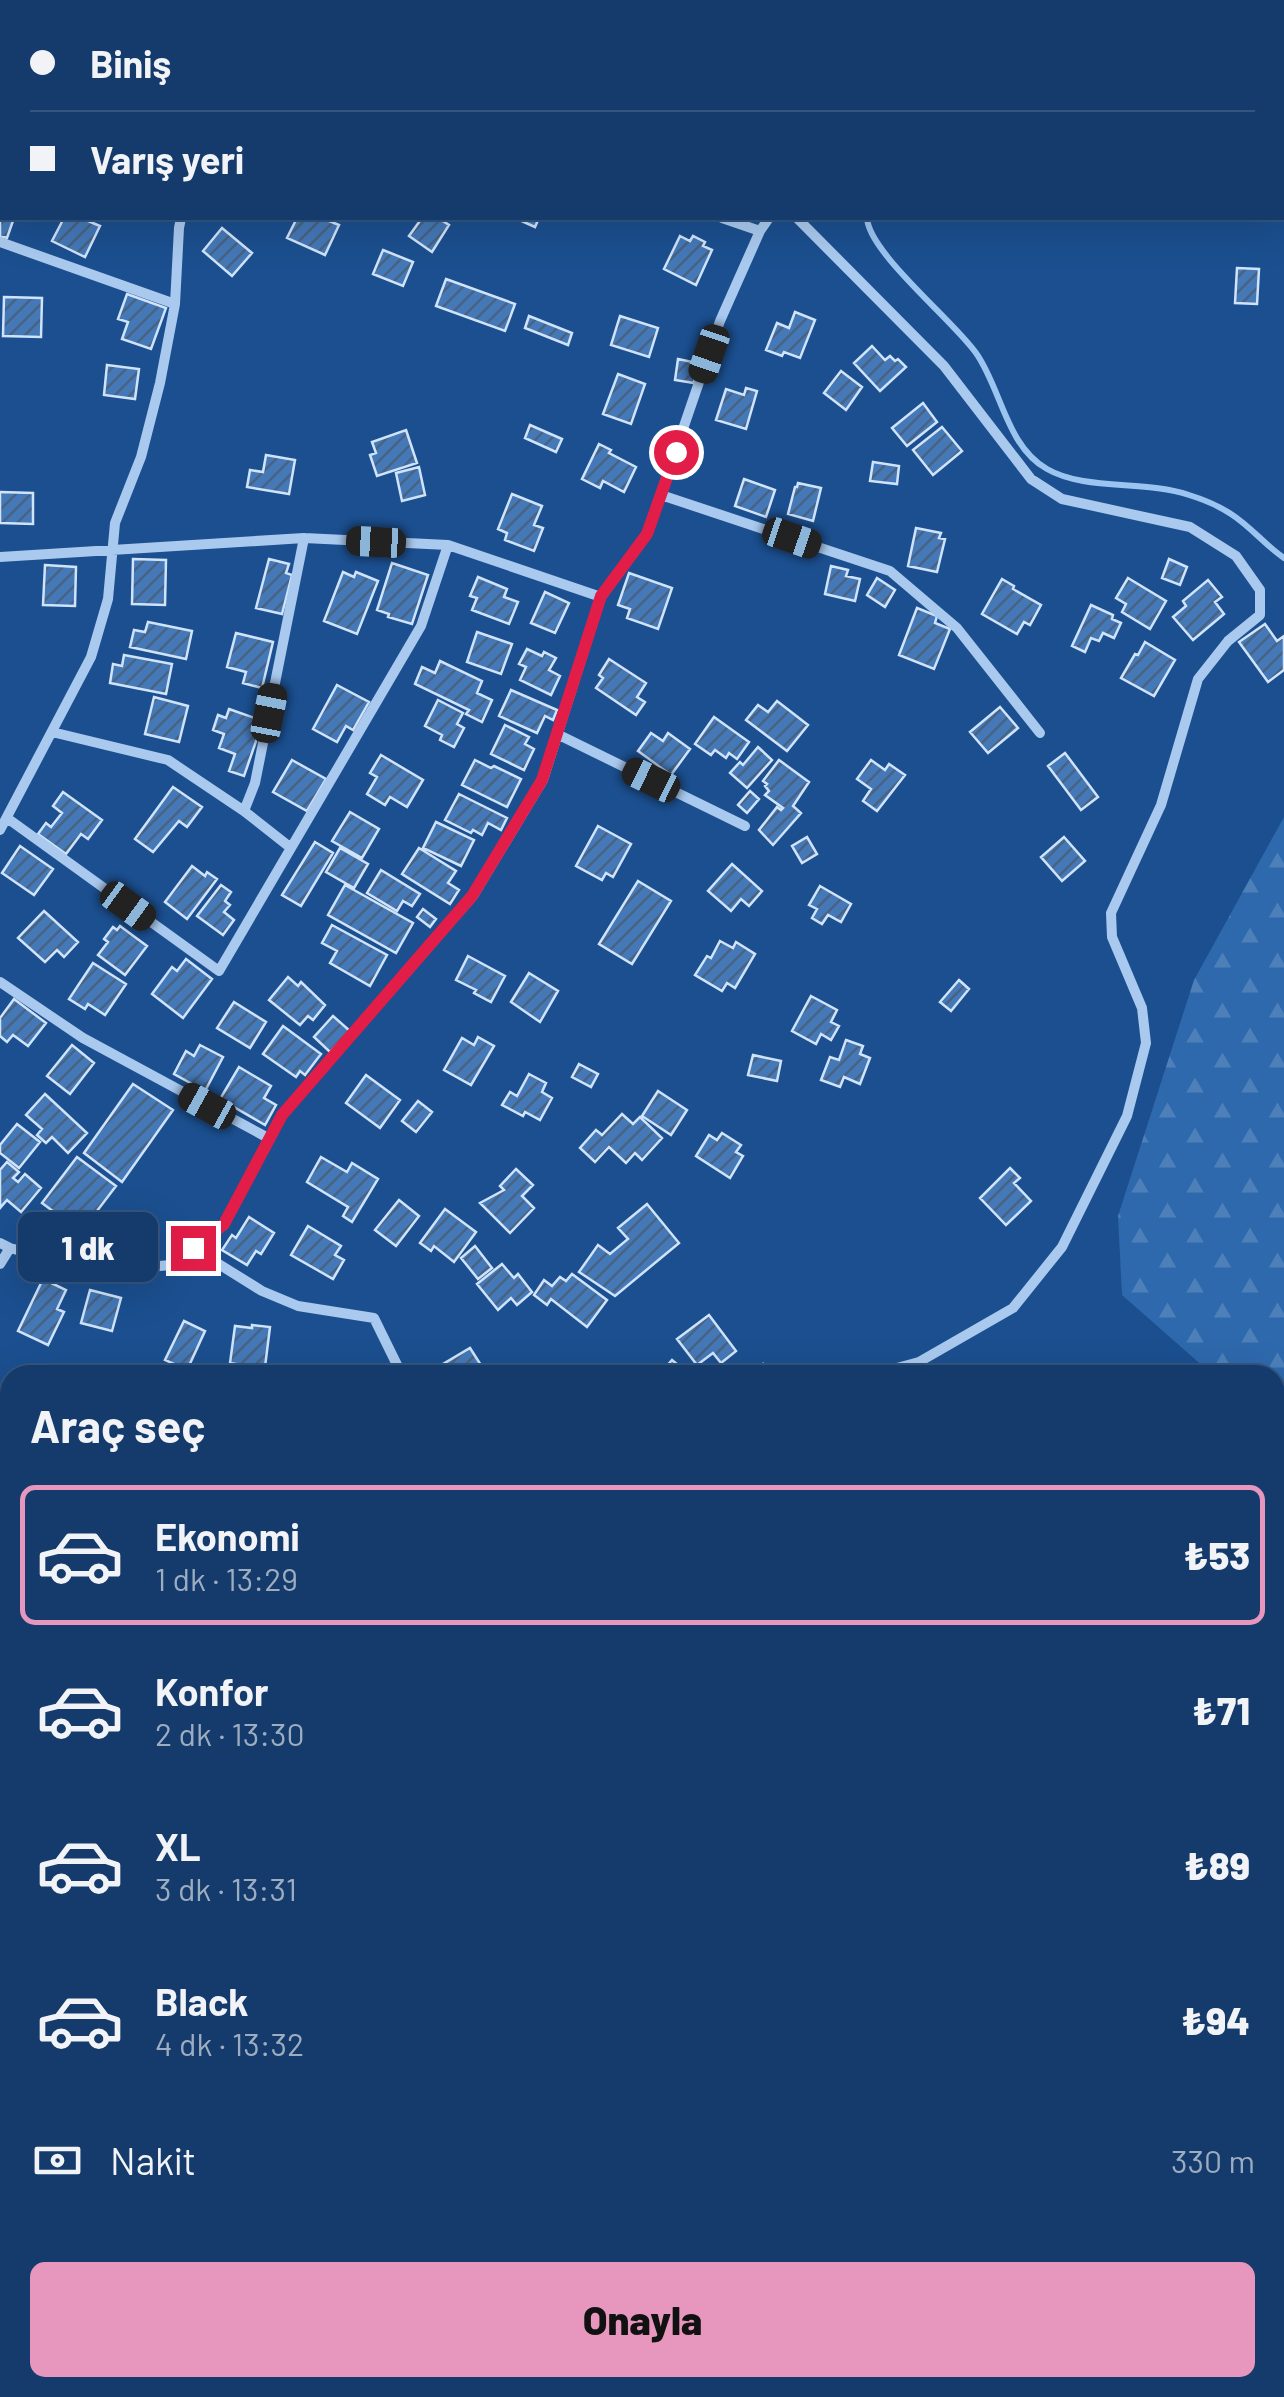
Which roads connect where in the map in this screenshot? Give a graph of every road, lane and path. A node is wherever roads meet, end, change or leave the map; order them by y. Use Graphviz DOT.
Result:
graph roads {
  1 [pos="181,220"];
  2 [pos="728,220"];
  3 [pos="768,220"];
  4 [pos="799,220"];
  5 [pos="760,231"];
  6 [pos="0,242"];
  7 [pos="175,304"];
  8 [pos="661,495"];
  9 [pos="304,538"];
  10 [pos="448,544"];
  11 [pos="114,550"];
  12 [pos="0,557"];
  13 [pos="601,596"];
  14 [pos="52,732"];
  15 [pos="1040,733"];
  16 [pos="557,734"];
  17 [pos="244,812"];
  18 [pos="7,818"];
  19 [pos="745,826"];
  20 [pos="0,830"];
  21 [pos="291,848"];
  22 [pos="0,982"];
  23 [pos="270,1139"];
  24 [pos="5,1245"];
  25 [pos="193,1248"];
  26 [pos="0,1264"];
  27 [pos="919,1362"];
  28 [pos="397,1365"];
  29 [pos="908,1365"];
  30 [pos="918,1365"];
  1 -- 7 [label="street"];
  2 -- 5 [label="street"];
  3 -- 5 [label="street"];
  4 -- 27 [label="street"];
  5 -- 8 [label="street"];
  6 -- 7 [label="street"];
  7 -- 11 [label="street"];
  8 -- 13 [label="street"];
  8 -- 15 [label="street"];
  9 -- 10 [label="street"];
  9 -- 11 [label="street"];
  9 -- 17 [label="street"];
  10 -- 13 [label="street"];
  10 -- 21 [label="street"];
  11 -- 12 [label="street"];
  11 -- 14 [label="street"];
  13 -- 16 [label="street"];
  14 -- 17 [label="street"];
  14 -- 18 [label="street"];
  16 -- 19 [label="street"];
  16 -- 23 [label="street"];
  17 -- 21 [label="street"];
  18 -- 20 [label="street"];
  18 -- 21 [label="street"];
  22 -- 23 [label="street"];
  23 -- 25 [label="street"];
  24 -- 25 [label="street"];
  24 -- 26 [label="street"];
  25 -- 28 [label="street"];
  27 -- 29 [label="street"];
  27 -- 30 [label="street"];
}
